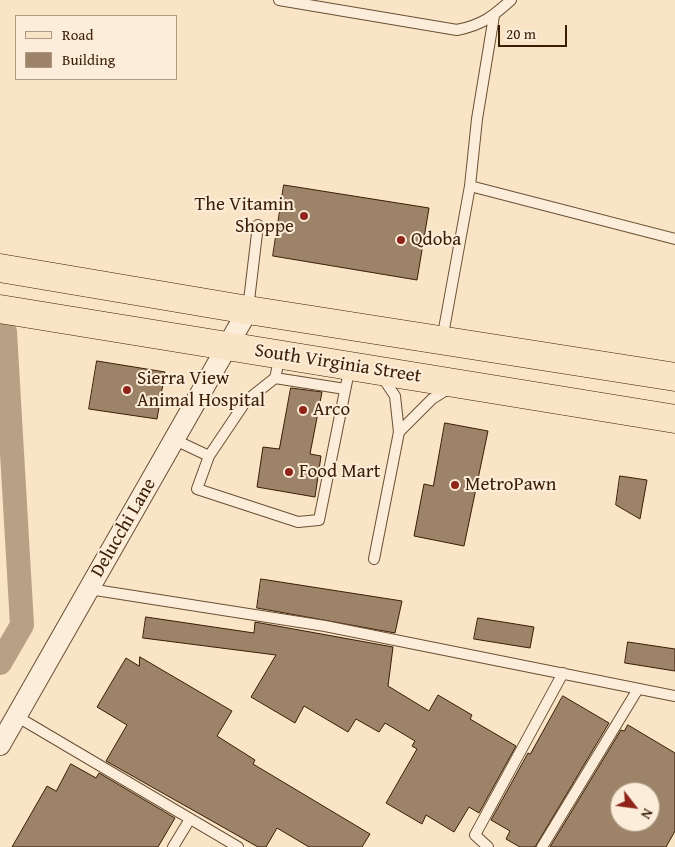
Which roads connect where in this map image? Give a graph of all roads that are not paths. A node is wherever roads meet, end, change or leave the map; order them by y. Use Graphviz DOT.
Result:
graph roads {
  1 [pos="279,0"];
  2 [pos="511,0"];
  3 [pos="494,16"];
  4 [pos="470,186"];
  5 [pos="258,225"];
  6 [pos="675,239"];
  7 [pos="0,268"];
  8 [pos="0,309"];
  9 [pos="248,310"];
  10 [pos="442,342"];
  11 [pos="227,347"];
  12 [pos="278,367"];
  13 [pos="378,370"];
  14 [pos="675,377"];
  15 [pos="348,378"];
  16 [pos="458,383"];
  17 [pos="675,419"];
  18 [pos="400,432"];
  19 [pos="175,440"];
  20 [pos="209,456"];
  21 [pos="374,559"];
  22 [pos="89,589"];
  23 [pos="562,674"];
  24 [pos="638,689"];
  25 [pos="675,696"];
  26 [pos="16,716"];
  27 [pos="0,745"];
  28 [pos="190,818"];
  29 [pos="173,847"];
  30 [pos="238,847"];
  31 [pos="488,847"];
  32 [pos="542,847"];
  1 -- 3 [label="lane"];
  2 -- 3 [label="lane"];
  3 -- 4 [label="lane"];
  4 -- 6 [label="lane"];
  4 -- 10 [label="lane"];
  5 -- 9 [label="lane"];
  7 -- 9 [label="main road, South Virginia Street"];
  8 -- 11 [label="main road, South Virginia Street"];
  9 -- 10 [label="main road, South Virginia Street"];
  9 -- 11 [label="street, Delucchi Lane"];
  10 -- 14 [label="main road, South Virginia Street"];
  11 -- 12 [label="main road, South Virginia Street"];
  11 -- 19 [label="street, Delucchi Lane"];
  12 -- 15 [label="main road, South Virginia Street"];
  12 -- 20 [label="lane"];
  13 -- 15 [label="main road, South Virginia Street"];
  13 -- 16 [label="main road, South Virginia Street"];
  13 -- 18 [label="lane"];
  15 -- 20 [label="lane"];
  16 -- 17 [label="main road, South Virginia Street"];
  16 -- 18 [label="lane"];
  18 -- 21 [label="lane"];
  19 -- 20 [label="lane"];
  19 -- 22 [label="street, Delucchi Lane"];
  22 -- 23 [label="lane"];
  22 -- 26 [label="street, Delucchi Lane"];
  23 -- 24 [label="lane"];
  23 -- 31 [label="lane"];
  24 -- 25 [label="lane"];
  24 -- 32 [label="lane"];
  26 -- 27 [label="street, Delucchi Lane"];
  26 -- 28 [label="lane"];
  28 -- 29 [label="lane"];
  28 -- 30 [label="lane"];
}
